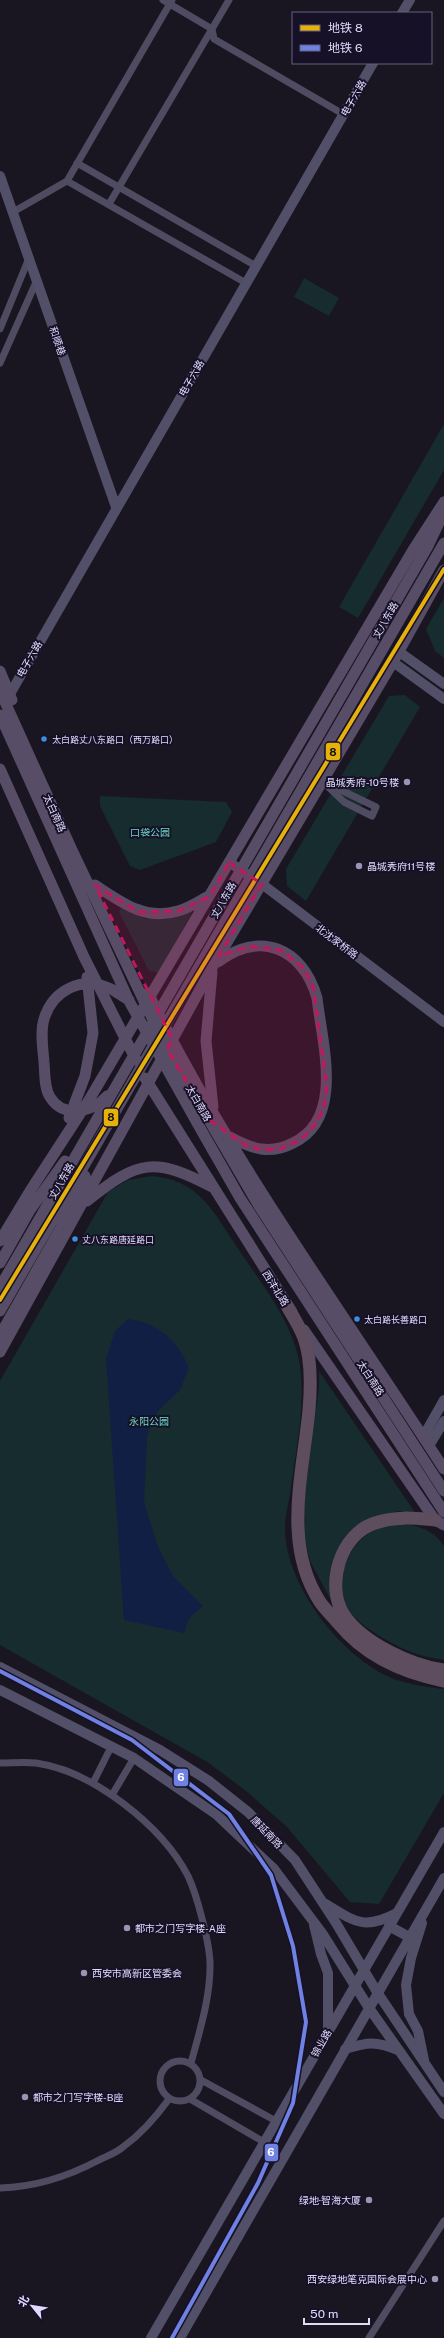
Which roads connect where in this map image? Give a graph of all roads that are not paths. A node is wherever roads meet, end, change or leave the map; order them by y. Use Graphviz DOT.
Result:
graph roads {
  1 [pos="229,0"];
  2 [pos="410,0"];
  3 [pos="168,1"];
  4 [pos="403,12"];
  5 [pos="212,29"];
  6 [pos="372,64"];
  7 [pos="343,114"];
  8 [pos="77,163"];
  9 [pos="0,176"];
  10 [pos="67,181"];
  11 [pos="119,187"];
  12 [pos="109,204"];
  13 [pos="13,212"];
  14 [pos="29,258"];
  15 [pos="256,266"];
  16 [pos="37,280"];
  17 [pos="246,283"];
  18 [pos="0,329"];
  19 [pos="0,363"];
  20 [pos="444,502"];
  21 [pos="116,507"];
  22 [pos="444,512"];
  23 [pos="442,546"];
  24 [pos="444,570"];
  25 [pos="398,651"];
  26 [pos="393,662"];
  27 [pos="0,671"];
  28 [pos="444,684"];
  29 [pos="5,692"];
  30 [pos="444,699"];
  31 [pos="0,715"];
  32 [pos="0,769"];
  33 [pos="322,781"];
  34 [pos="230,862"];
  35 [pos="262,884"];
  36 [pos="95,885"];
  37 [pos="210,896"];
  38 [pos="84,957"];
  39 [pos="213,966"];
  40 [pos="150,997"];
  41 [pos="130,1001"];
  42 [pos="179,1004"];
  43 [pos="444,1022"];
  44 [pos="125,1038"];
  45 [pos="172,1039"];
  46 [pos="118,1082"];
  47 [pos="148,1083"];
  48 [pos="102,1110"];
  49 [pos="115,1111"];
  50 [pos="211,1115"];
  51 [pos="57,1149"];
  52 [pos="214,1188"];
  53 [pos="84,1204"];
  54 [pos="2,1234"];
  55 [pos="0,1263"];
  56 [pos="0,1287"];
  57 [pos="288,1306"];
  58 [pos="0,1311"];
  59 [pos="0,1335"];
  60 [pos="0,1352"];
  61 [pos="444,1400"];
  62 [pos="444,1421"];
  63 [pos="426,1442"];
  64 [pos="444,1470"];
  65 [pos="444,1491"];
  66 [pos="441,1519"];
  67 [pos="0,1666"];
  68 [pos="444,1670"];
  69 [pos="444,1681"];
  70 [pos="0,1690"];
  71 [pos="111,1746"];
  72 [pos="134,1758"];
  73 [pos="0,1763"];
  74 [pos="93,1783"];
  75 [pos="112,1795"];
  76 [pos="444,1832"];
  77 [pos="444,1878"];
  78 [pos="321,1901"];
  79 [pos="428,1905"];
  80 [pos="397,1913"];
  81 [pos="313,1921"];
  82 [pos="390,1926"];
  83 [pos="409,1937"];
  84 [pos="364,1968"];
  85 [pos="354,1985"];
  86 [pos="377,1992"];
  87 [pos="369,2008"];
  88 [pos="328,2032"];
  89 [pos="345,2049"];
  90 [pos="398,2050"];
  91 [pos="192,2063"];
  92 [pos="426,2066"];
  93 [pos="201,2080"];
  94 [pos="444,2092"];
  95 [pos="169,2099"];
  96 [pos="190,2099"];
  97 [pos="444,2114"];
  98 [pos="276,2122"];
  99 [pos="264,2142"];
  100 [pos="0,2188"];
  101 [pos="444,2221"];
  102 [pos="151,2338"];
  103 [pos="180,2338"];
  104 [pos="369,2338"];
  1 -- 5 [label="street"];
  2 -- 4 [label="main road"];
  3 -- 5 [label="street"];
  3 -- 8 [label="street"];
  5 -- 7 [label="street"];
  5 -- 11 [label="street"];
  6 -- 7 [label="main road, 电子六路"];
  7 -- 15 [label="main road, 电子六路"];
  8 -- 10 [label="street"];
  8 -- 11 [label="street"];
  9 -- 13 [label="main road, 和顺巷"];
  10 -- 12 [label="street"];
  10 -- 13 [label="street"];
  11 -- 12 [label="street"];
  11 -- 15 [label="street"];
  12 -- 17 [label="street"];
  13 -- 14 [label="main road, 和顺巷"];
  14 -- 16 [label="main road, 和顺巷"];
  14 -- 18 [label="street"];
  15 -- 17 [label="main road, 电子六路"];
  16 -- 19 [label="street"];
  16 -- 21 [label="main road, 和顺巷"];
  17 -- 21 [label="main road, 电子六路"];
  20 -- 34 [label="main road"];
  21 -- 29 [label="main road, 电子六路"];
  22 -- 46 [label="main road, 丈八东路"];
  23 -- 42 [label="main road, 丈八东路"];
  24 -- 25 [label="main road"];
  25 -- 26 [label="main road"];
  25 -- 28 [label="main road"];
  26 -- 30 [label="main road"];
  26 -- 33 [label="main road"];
  27 -- 29 [label="main road, 太白南路"];
  29 -- 36 [label="main road, 太白南路"];
  29 -- 50 [label="main road, 太白南路"];
  31 -- 41 [label="main road, 太白南路"];
  32 -- 38 [label="main road"];
  33 -- 33 [label="street"];
  33 -- 35 [label="main road"];
  34 -- 35 [label="main road, 北沈家桥路"];
  34 -- 37 [label="main road"];
  35 -- 39 [label="main road"];
  35 -- 43 [label="main road, 北沈家桥路"];
  36 -- 37 [label="main road"];
  36 -- 40 [label="main road, 太白南路"];
  37 -- 40 [label="main road"];
  38 -- 44 [label="main road"];
  38 -- 51 [label="main road"];
  39 -- 45 [label="main road"];
  39 -- 50 [label="main road"];
  40 -- 44 [label="main road"];
  40 -- 45 [label="main road"];
  41 -- 46 [label="main road"];
  41 -- 66 [label="main road, 太白南路"];
  42 -- 49 [label="main road, 丈八东路"];
  42 -- 50 [label="main road"];
  44 -- 47 [label="main road, 西沣北路"];
  44 -- 51 [label="main road"];
  45 -- 47 [label="main road"];
  45 -- 50 [label="main road"];
  46 -- 48 [label="main road, 丈八东路"];
  47 -- 52 [label="main road, 西沣北路"];
  47 -- 53 [label="main road"];
  48 -- 55 [label="main road"];
  48 -- 56 [label="main road, 丈八东路"];
  49 -- 58 [label="main road, 丈八东路"];
  49 -- 59 [label="main road"];
  50 -- 63 [label="main road"];
  50 -- 65 [label="main road, 太白南路"];
  51 -- 54 [label="main road"];
  52 -- 53 [label="main road"];
  52 -- 57 [label="main road, 西沣北路"];
  53 -- 60 [label="main road"];
  57 -- 66 [label="main road, 西沣北路"];
  57 -- 69 [label="highway"];
  61 -- 63 [label="main road"];
  62 -- 63 [label="main road"];
  63 -- 64 [label="main road"];
  66 -- 68 [label="highway"];
  67 -- 78 [label="main road, 唐延南路"];
  70 -- 71 [label="main road"];
  71 -- 72 [label="main road"];
  71 -- 74 [label="street"];
  72 -- 75 [label="street"];
  72 -- 81 [label="main road"];
  73 -- 74 [label="street"];
  74 -- 75 [label="street"];
  75 -- 91 [label="street"];
  76 -- 80 [label="main road, 锦业路"];
  77 -- 79 [label="main road"];
  78 -- 80 [label="main road"];
  78 -- 84 [label="main road, 唐延南路"];
  79 -- 83 [label="main road"];
  79 -- 92 [label="main road"];
  80 -- 82 [label="main road, 锦业路"];
  81 -- 85 [label="main road"];
  81 -- 88 [label="main road"];
  82 -- 83 [label="main road"];
  82 -- 84 [label="main road, 锦业路"];
  83 -- 86 [label="main road"];
  84 -- 85 [label="main road, 锦业路"];
  84 -- 86 [label="main road, 唐延南路"];
  85 -- 87 [label="main road"];
  85 -- 88 [label="main road, 锦业路"];
  86 -- 87 [label="main road"];
  86 -- 92 [label="main road, 唐延南路"];
  87 -- 89 [label="main road"];
  87 -- 90 [label="main road"];
  88 -- 98 [label="main road, 锦业路"];
  89 -- 90 [label="main road"];
  89 -- 103 [label="main road"];
  90 -- 97 [label="main road"];
  91 -- 93 [label="street"];
  91 -- 95 [label="street"];
  92 -- 94 [label="main road, 唐延南路"];
  93 -- 96 [label="street"];
  93 -- 98 [label="street"];
  95 -- 96 [label="street"];
  95 -- 100 [label="street"];
  96 -- 99 [label="street"];
  98 -- 99 [label="main road, 锦业路"];
  99 -- 102 [label="main road, 锦业路"];
  101 -- 104 [label="street"];
}
